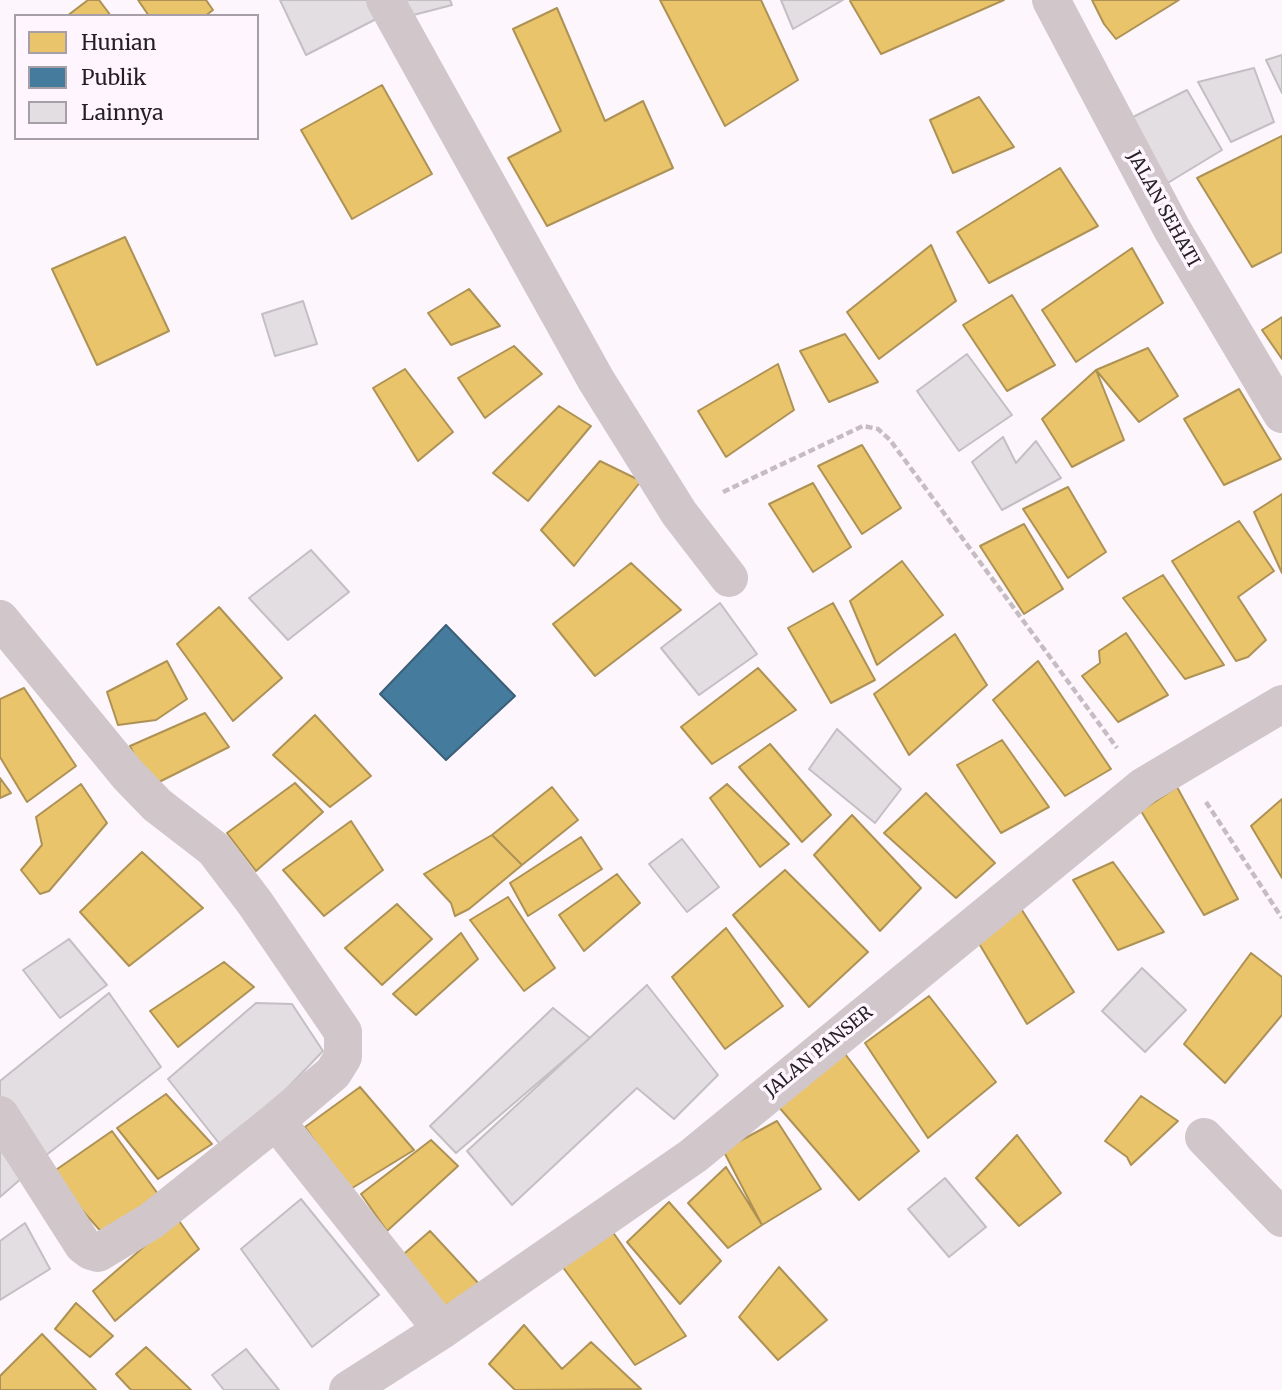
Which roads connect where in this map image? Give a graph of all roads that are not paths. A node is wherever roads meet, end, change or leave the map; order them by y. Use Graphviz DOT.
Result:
graph roads {
  1 [pos="384,0"];
  2 [pos="1051,0"];
  3 [pos="1282,414"];
  4 [pos="729,578"];
  5 [pos="0,619"];
  6 [pos="1282,704"];
  7 [pos="0,1115"];
  8 [pos="276,1121"];
  9 [pos="1204,1137"];
  10 [pos="1282,1218"];
  11 [pos="442,1330"];
  12 [pos="348,1390"];
  1 -- 4 [label="street"];
  2 -- 3 [label="street, JALAN SEHATI"];
  5 -- 8 [label="street"];
  6 -- 11 [label="street, JALAN PANSER"];
  7 -- 8 [label="street"];
  8 -- 11 [label="street"];
  9 -- 10 [label="street"];
  11 -- 12 [label="street, JALAN PANSER"];
}
